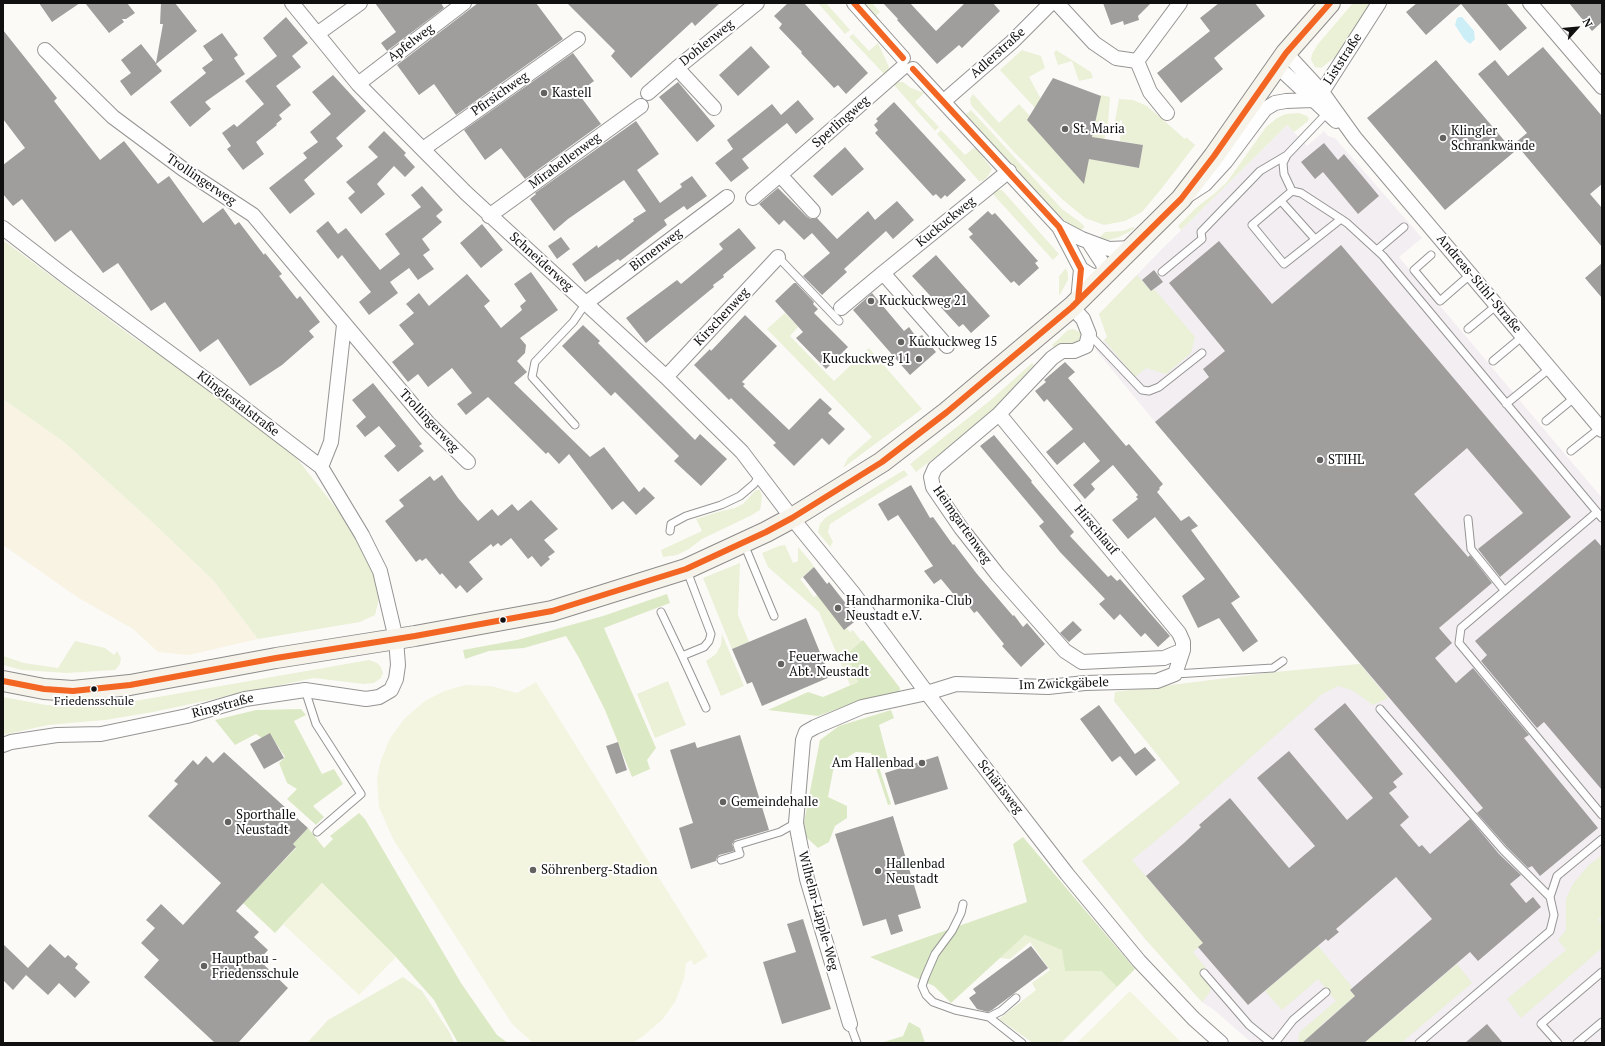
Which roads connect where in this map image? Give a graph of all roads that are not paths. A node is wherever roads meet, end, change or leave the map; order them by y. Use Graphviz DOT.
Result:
graph roads {
  1 [pos="292,3"];
  2 [pos="360,3"];
  3 [pos="464,3"];
  4 [pos="756,3"];
  5 [pos="854,3"];
  6 [pos="1051,3"];
  7 [pos="1057,3"];
  8 [pos="1180,3"];
  9 [pos="1330,3"];
  10 [pos="1379,3"];
  11 [pos="1530,3"];
  12 [pos="317,34"];
  13 [pos="578,39"];
  14 [pos="44,50"];
  15 [pos="1281,60"];
  16 [pos="1137,61"];
  17 [pos="906,65"];
  18 [pos="677,68"];
  19 [pos="358,84"];
  20 [pos="1602,87"];
  21 [pos="648,92"];
  22 [pos="1317,96"];
  23 [pos="944,101"];
  24 [pos="641,106"];
  25 [pos="714,108"];
  26 [pos="1330,110"];
  27 [pos="1167,113"];
  28 [pos="423,149"];
  29 [pos="1287,155"];
  30 [pos="1009,171"];
  31 [pos="780,175"];
  32 [pos="1292,191"];
  33 [pos="727,197"];
  34 [pos="753,198"];
  35 [pos="1181,199"];
  36 [pos="1281,201"];
  37 [pos="813,211"];
  38 [pos="489,216"];
  39 [pos="1341,219"];
  40 [pos="1059,227"];
  41 [pos="1404,227"];
  42 [pos="3,228"];
  43 [pos="1315,239"];
  44 [pos="1088,241"];
  45 [pos="1133,248"];
  46 [pos="1376,250"];
  47 [pos="1431,255"];
  48 [pos="778,257"];
  49 [pos="1081,269"];
  50 [pos="1162,272"];
  51 [pos="883,273"];
  52 [pos="1471,274"];
  53 [pos="1104,275"];
  54 [pos="586,303"];
  55 [pos="1075,304"];
  56 [pos="1498,305"];
  57 [pos="840,315"];
  58 [pos="344,325"];
  59 [pos="1468,329"];
  60 [pos="1089,334"];
  61 [pos="1522,336"];
  62 [pos="947,346"];
  63 [pos="1202,353"];
  64 [pos="1493,361"];
  65 [pos="1549,369"];
  66 [pos="666,377"];
  67 [pos="1574,398"];
  68 [pos="1506,404"];
  69 [pos="999,414"];
  70 [pos="1546,421"];
  71 [pos="575,425"];
  72 [pos="1601,429"];
  73 [pos="1571,451"];
  74 [pos="468,462"];
  75 [pos="321,467"];
  76 [pos="761,474"];
  77 [pos="1597,512"];
  78 [pos="792,518"];
  79 [pos="1602,518"];
  80 [pos="1468,519"];
  81 [pos="670,531"];
  82 [pos="743,542"];
  83 [pos="686,569"];
  84 [pos="1504,590"];
  85 [pos="661,612"];
  86 [pos="774,616"];
  87 [pos="396,639"];
  88 [pos="1183,650"];
  89 [pos="682,656"];
  90 [pos="1283,661"];
  91 [pos="1174,674"];
  92 [pos="3,680"];
  93 [pos="306,690"];
  94 [pos="928,693"];
  95 [pos="706,708"];
  96 [pos="1380,709"];
  97 [pos="3,745"];
  98 [pos="1602,815"];
  99 [pos="796,823"];
  100 [pos="317,832"];
  101 [pos="1602,839"];
  102 [pos="721,860"];
  103 [pos="1550,897"];
  104 [pos="963,904"];
  105 [pos="1602,972"];
  106 [pos="1204,973"];
  107 [pos="1326,992"];
  108 [pos="1016,998"];
  109 [pos="989,1017"];
  110 [pos="1602,1022"];
  111 [pos="850,1024"];
  112 [pos="857,1043"];
  113 [pos="1022,1043"];
  114 [pos="1221,1043"];
  115 [pos="1271,1043"];
  116 [pos="1275,1043"];
  117 [pos="1419,1043"];
  118 [pos="1558,1043"];
  119 [pos="1577,1043"];
  1 -- 12 [label="street, Schneiderweg"];
  2 -- 12 [label="street"];
  3 -- 19 [label="street, Apfelweg"];
  4 -- 18 [label="street, Dohlenweg"];
  5 -- 17 [label="street"];
  6 -- 23 [label="street, Adlerstraße"];
  7 -- 16 [label="street"];
  8 -- 16 [label="street"];
  9 -- 15 [label="street"];
  10 -- 22 [label="street, Liststraße"];
  11 -- 20 [label="street"];
  12 -- 19 [label="street, Schneiderweg"];
  13 -- 28 [label="street, Pfirsichweg"];
  14 -- 58 [label="street, Trollingerweg"];
  15 -- 22 [label="street, Andreas-Stihl-Straße"];
  15 -- 35 [label="street"];
  16 -- 27 [label="street"];
  17 -- 23 [label="street"];
  17 -- 31 [label="street, Sperlingweg"];
  18 -- 21 [label="street, Dohlenweg"];
  18 -- 25 [label="street, Dohlenweg"];
  19 -- 28 [label="street, Schneiderweg"];
  22 -- 26 [label="street, Andreas-Stihl-Straße"];
  22 -- 35 [label="street"];
  23 -- 30 [label="street"];
  24 -- 38 [label="street, Mirabellenweg"];
  26 -- 29 [label="lane"];
  26 -- 52 [label="street, Andreas-Stihl-Straße"];
  28 -- 38 [label="street, Schneiderweg"];
  29 -- 32 [label="lane"];
  29 -- 50 [label="lane"];
  30 -- 40 [label="street"];
  30 -- 51 [label="street, Kuckuckweg"];
  31 -- 34 [label="street, Sperlingweg"];
  31 -- 37 [label="street"];
  32 -- 36 [label="lane"];
  32 -- 39 [label="lane"];
  33 -- 54 [label="street, Birnenweg"];
  35 -- 45 [label="street"];
  36 -- 43 [label="lane"];
  36 -- 43 [label="lane"];
  38 -- 54 [label="street, Schneiderweg"];
  39 -- 43 [label="lane"];
  39 -- 46 [label="lane"];
  40 -- 44 [label="street"];
  40 -- 49 [label="street"];
  41 -- 46 [label="lane"];
  42 -- 75 [label="street, Klinglestalstraße"];
  44 -- 45 [label="street"];
  44 -- 53 [label="street"];
  45 -- 53 [label="street"];
  46 -- 68 [label="lane"];
  47 -- 52 [label="lane"];
  48 -- 57 [label="lane"];
  48 -- 66 [label="street, Kirschenweg"];
  49 -- 53 [label="street"];
  49 -- 55 [label="street"];
  51 -- 57 [label="street, Kuckuckweg"];
  51 -- 62 [label="street"];
  52 -- 56 [label="street, Andreas-Stihl-Straße"];
  53 -- 55 [label="street"];
  54 -- 66 [label="street, Schneiderweg"];
  54 -- 71 [label="lane"];
  55 -- 60 [label="street"];
  55 -- 78 [label="street"];
  56 -- 59 [label="lane"];
  56 -- 61 [label="street, Andreas-Stihl-Straße"];
  58 -- 74 [label="street, Trollingerweg"];
  58 -- 75 [label="street"];
  60 -- 63 [label="lane"];
  60 -- 69 [label="street, Heimgartenweg"];
  61 -- 64 [label="lane"];
  61 -- 65 [label="street, Andreas-Stihl-Straße"];
  65 -- 67 [label="street, Andreas-Stihl-Straße"];
  65 -- 68 [label="lane"];
  66 -- 76 [label="street, Schneiderweg"];
  67 -- 70 [label="lane"];
  67 -- 72 [label="street, Andreas-Stihl-Straße"];
  68 -- 77 [label="lane"];
  69 -- 88 [label="street, Hirschlauf"];
  69 -- 88 [label="street, Heimgartenweg"];
  72 -- 73 [label="lane"];
  75 -- 87 [label="street, Klinglestalstraße"];
  76 -- 78 [label="street, Schneiderweg"];
  76 -- 81 [label="lane"];
  77 -- 79 [label="lane"];
  77 -- 84 [label="lane"];
  78 -- 82 [label="street"];
  78 -- 94 [label="street, Schärisweg"];
  80 -- 84 [label="lane"];
  82 -- 83 [label="street"];
  82 -- 86 [label="lane"];
  83 -- 87 [label="street"];
  83 -- 89 [label="lane"];
  84 -- 98 [label="lane"];
  85 -- 89 [label="lane"];
  87 -- 92 [label="street"];
  87 -- 93 [label="street, Ringstraße"];
  88 -- 91 [label="street"];
  89 -- 95 [label="lane"];
  90 -- 91 [label="lane"];
  91 -- 94 [label="street, Im Zwickgäbele"];
  93 -- 97 [label="street, Ringstraße"];
  93 -- 100 [label="lane"];
  94 -- 99 [label="street, Wilhelm-Läpple-Weg"];
  94 -- 114 [label="street, Schärisweg"];
  96 -- 103 [label="lane"];
  99 -- 102 [label="lane"];
  99 -- 111 [label="street, Wilhelm-Läpple-Weg"];
  101 -- 103 [label="lane"];
  103 -- 117 [label="lane"];
  104 -- 109 [label="lane"];
  105 -- 118 [label="lane"];
  106 -- 115 [label="lane"];
  107 -- 116 [label="lane"];
  108 -- 109 [label="lane"];
  109 -- 113 [label="lane"];
  110 -- 119 [label="lane"];
  111 -- 112 [label="lane"];
}
